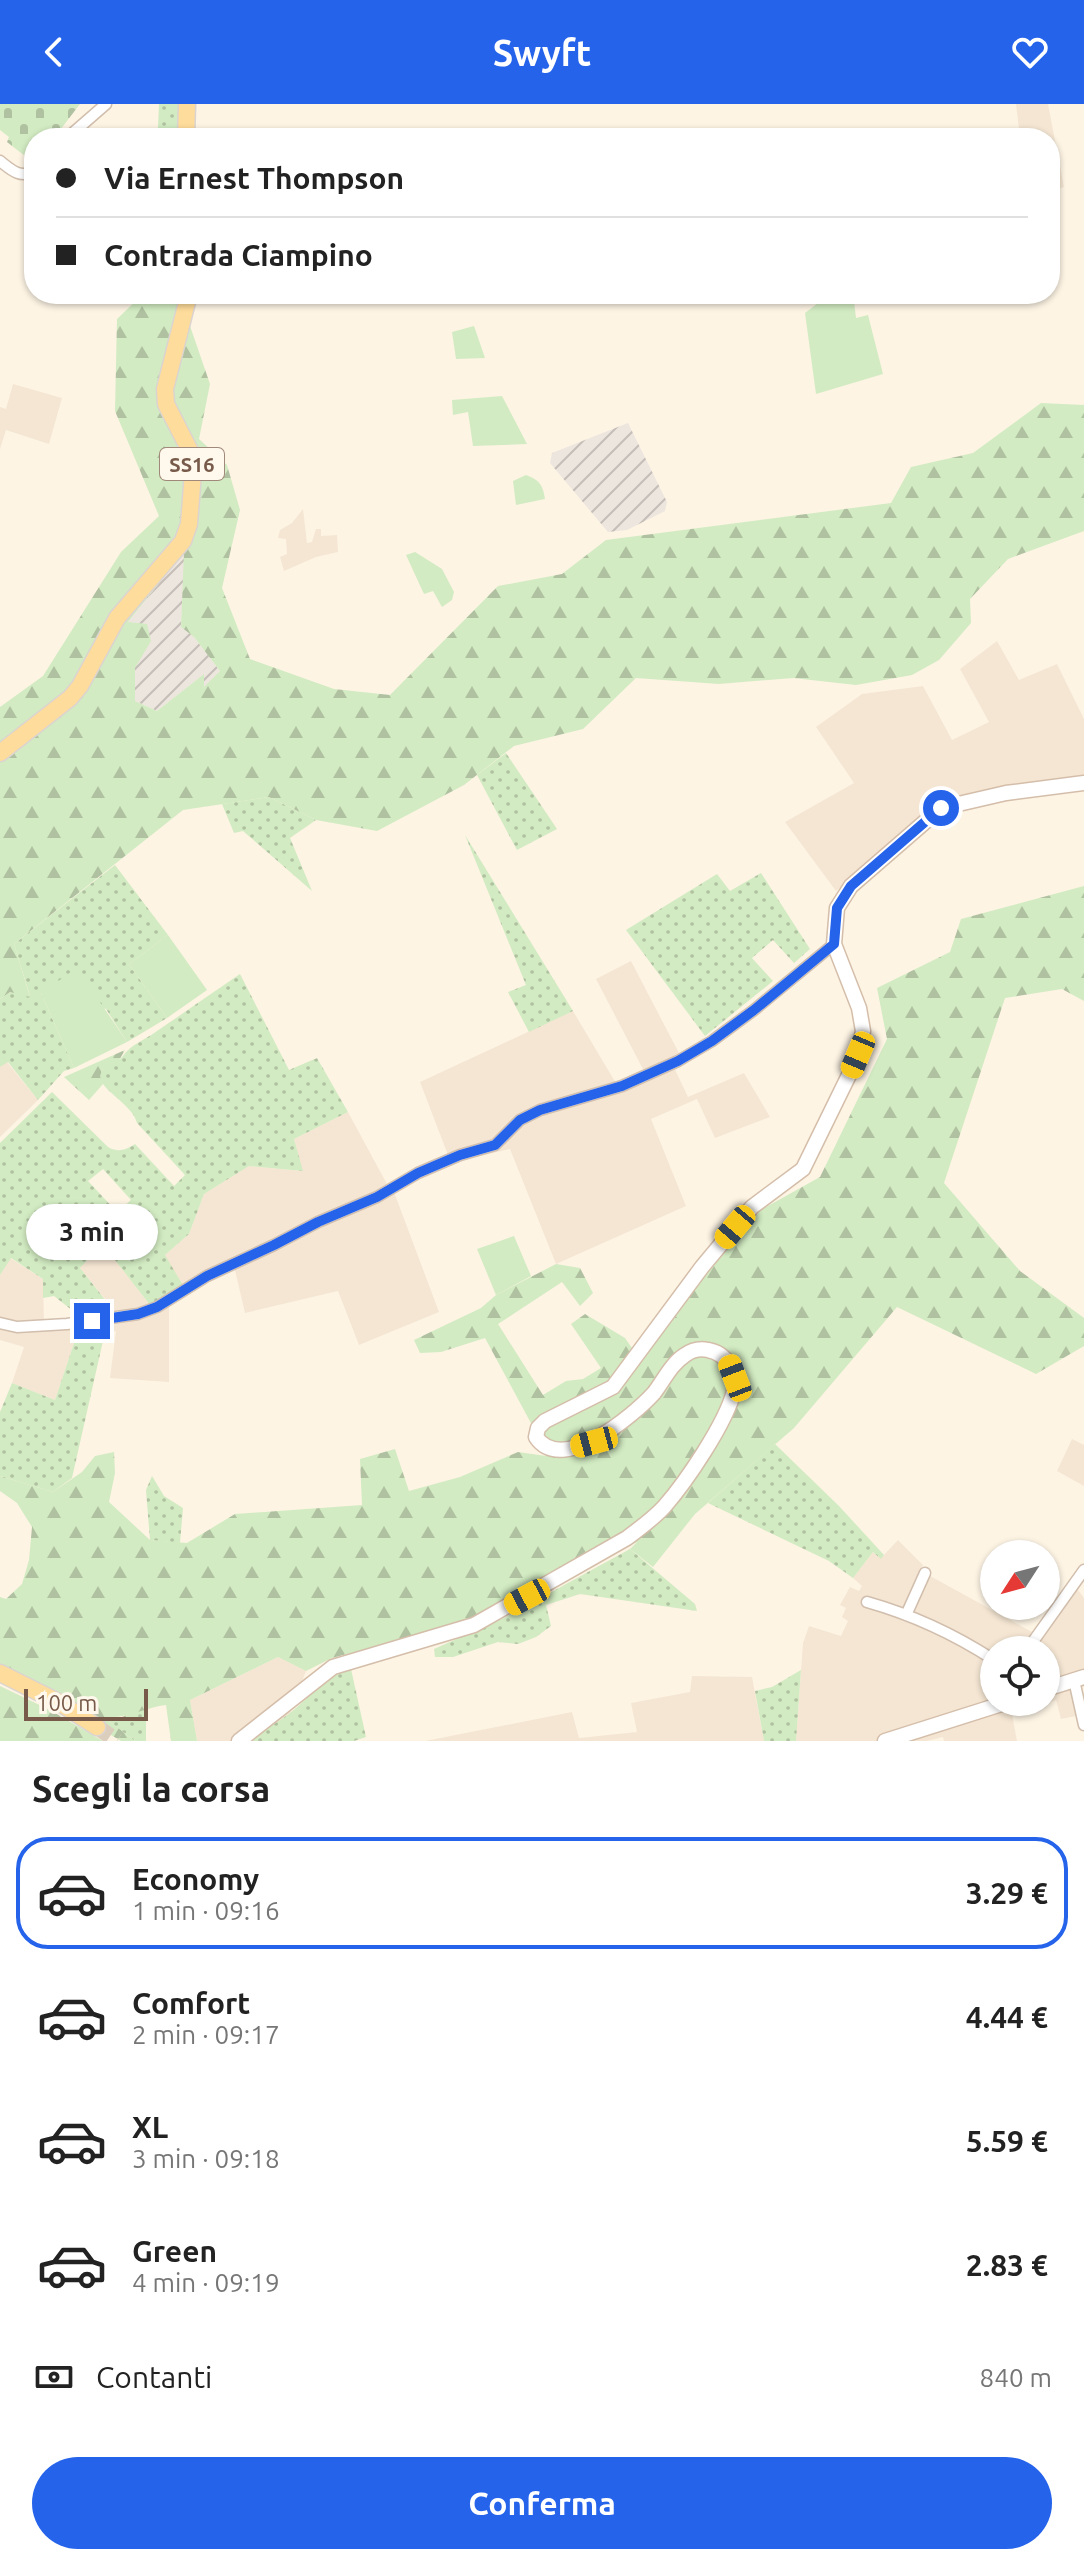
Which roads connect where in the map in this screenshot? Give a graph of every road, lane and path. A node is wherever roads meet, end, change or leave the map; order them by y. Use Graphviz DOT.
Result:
graph roads {
  1 [pos="106,104"];
  2 [pos="187,104"];
  3 [pos="78,128"];
  4 [pos="186,128"];
  5 [pos="0,161"];
  6 [pos="24,174"];
  7 [pos="186,304"];
  8 [pos="0,753"];
  9 [pos="1084,783"];
  10 [pos="834,944"];
  11 [pos="0,1323"];
  12 [pos="1084,1570"];
  13 [pos="925,1573"];
  14 [pos="867,1602"];
  15 [pos="907,1613"];
  16 [pos="1037,1636"];
  17 [pos="980,1651"];
  18 [pos="0,1673"];
  19 [pos="1079,1678"];
  20 [pos="1060,1684"];
  21 [pos="980,1710"];
  22 [pos="1084,1725"];
  23 [pos="97,1727"];
  24 [pos="239,1741"];
  25 [pos="885,1741"];
  1 -- 3 [label="street"];
  2 -- 4 [label="main road"];
  5 -- 6 [label="street"];
  7 -- 8 [label="main road, SS16"];
  9 -- 10 [label="street"];
  10 -- 11 [label="street"];
  10 -- 24 [label="street"];
  12 -- 16 [label="street"];
  13 -- 15 [label="street"];
  14 -- 15 [label="street"];
  15 -- 17 [label="street"];
  18 -- 23 [label="main road"];
  19 -- 20 [label="street"];
  19 -- 22 [label="street"];
  21 -- 25 [label="street"];
}
